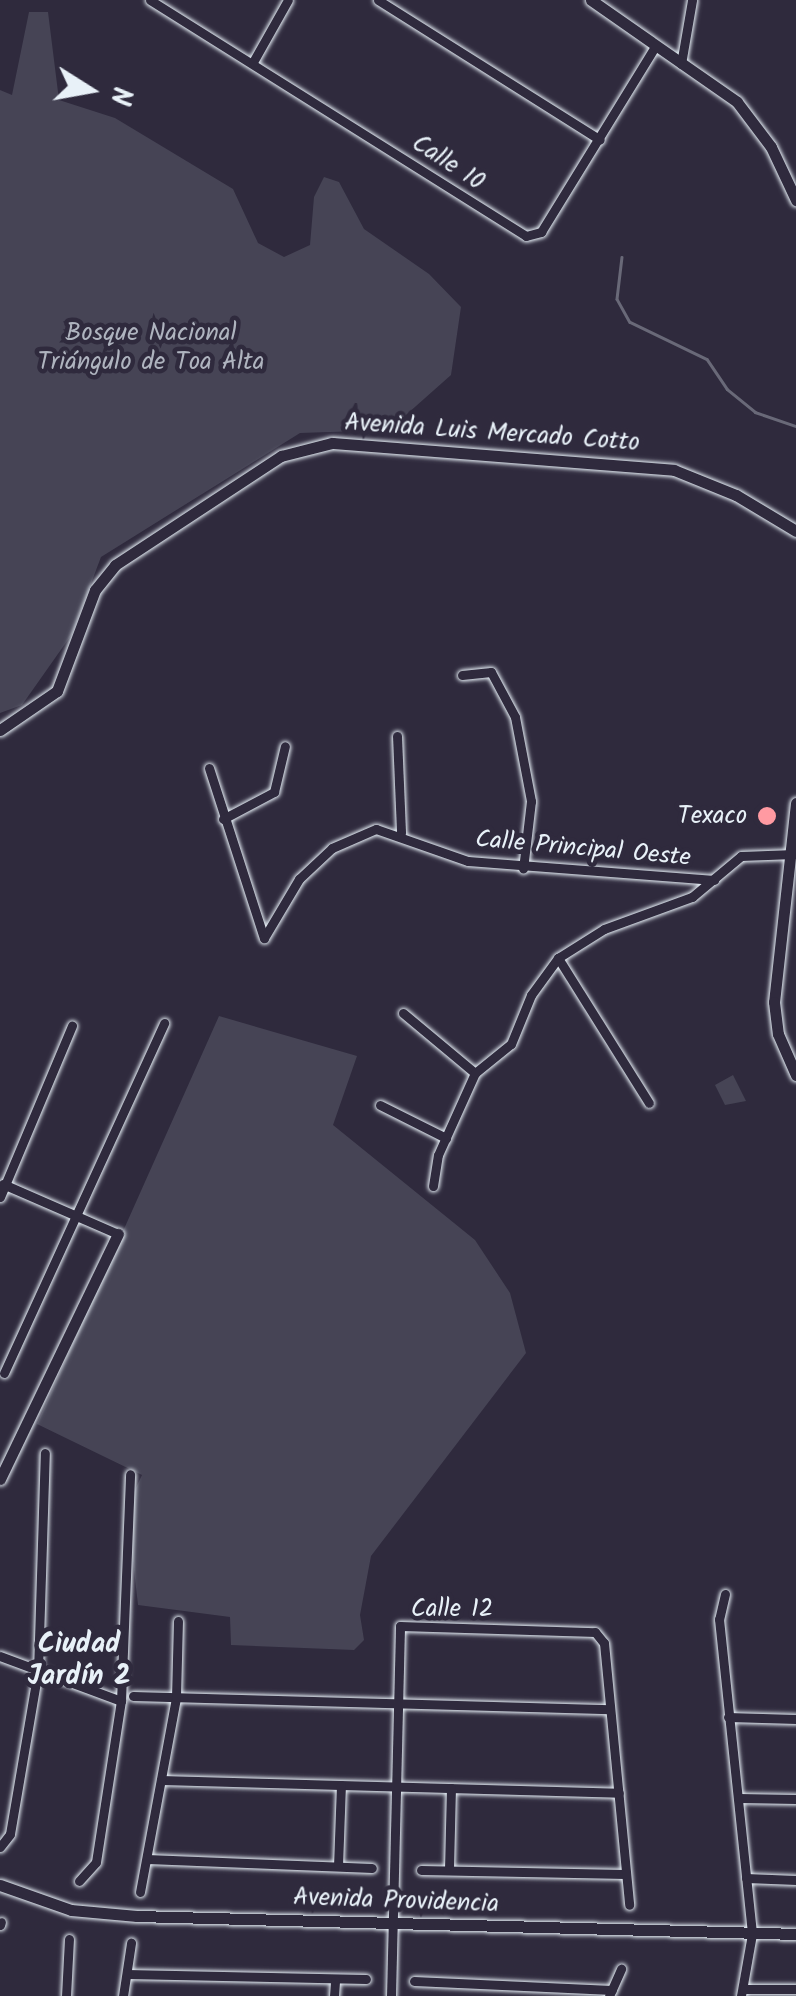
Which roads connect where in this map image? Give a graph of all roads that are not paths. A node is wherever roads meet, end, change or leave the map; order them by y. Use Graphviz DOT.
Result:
graph roads {
  1 [pos="150,0"];
  2 [pos="288,0"];
  3 [pos="378,0"];
  4 [pos="591,0"];
  5 [pos="692,0"];
  6 [pos="655,48"];
  7 [pos="253,62"];
  8 [pos="681,64"];
  9 [pos="600,140"];
  10 [pos="796,200"];
  11 [pos="796,530"];
  12 [pos="462,675"];
  13 [pos="0,730"];
  14 [pos="397,736"];
  15 [pos="285,746"];
  16 [pos="209,768"];
  17 [pos="796,803"];
  18 [pos="223,819"];
  19 [pos="401,833"];
  20 [pos="794,854"];
  21 [pos="523,869"];
  22 [pos="714,880"];
  23 [pos="558,958"];
  24 [pos="403,1013"];
  25 [pos="164,1023"];
  26 [pos="72,1026"];
  27 [pos="475,1074"];
  28 [pos="796,1075"];
  29 [pos="649,1103"];
  30 [pos="380,1104"];
  31 [pos="446,1138"];
  32 [pos="2,1184"];
  33 [pos="433,1186"];
  34 [pos="0,1197"];
  35 [pos="77,1216"];
  36 [pos="118,1234"];
  37 [pos="4,1373"];
  38 [pos="45,1453"];
  39 [pos="130,1474"];
  40 [pos="0,1478"];
  41 [pos="725,1594"];
  42 [pos="178,1621"];
  43 [pos="0,1656"];
  44 [pos="38,1671"];
  45 [pos="133,1696"];
  46 [pos="176,1698"];
  47 [pos="121,1700"];
  48 [pos="398,1704"];
  49 [pos="610,1709"];
  50 [pos="728,1717"];
  51 [pos="796,1718"];
  52 [pos="161,1780"];
  53 [pos="340,1785"];
  54 [pos="396,1786"];
  55 [pos="451,1788"];
  56 [pos="619,1794"];
  57 [pos="739,1798"];
  58 [pos="796,1799"];
  59 [pos="0,1847"];
  60 [pos="146,1859"];
  61 [pos="338,1866"];
  62 [pos="372,1868"];
  63 [pos="449,1869"];
  64 [pos="421,1870"];
  65 [pos="625,1874"];
  66 [pos="746,1878"];
  67 [pos="796,1880"];
  68 [pos="79,1881"];
  69 [pos="0,1885"];
  70 [pos="140,1892"];
  71 [pos="629,1904"];
  72 [pos="394,1924"];
  73 [pos="752,1934"];
  74 [pos="796,1934"];
  75 [pos="69,1940"];
  76 [pos="131,1943"];
  77 [pos="621,1969"];
  78 [pos="127,1974"];
  79 [pos="366,1979"];
  80 [pos="335,1980"];
  81 [pos="414,1980"];
  82 [pos="446,1982"];
  83 [pos="796,1989"];
  84 [pos="742,1992"];
  85 [pos="611,1993"];
  86 [pos="66,1996"];
  87 [pos="123,1996"];
  88 [pos="334,1996"];
  89 [pos="391,1996"];
  90 [pos="446,1996"];
  1 -- 7 [label="street, Calle 10"];
  2 -- 7 [label="street"];
  3 -- 9 [label="street"];
  4 -- 6 [label="street"];
  5 -- 8 [label="street"];
  6 -- 8 [label="street"];
  6 -- 9 [label="street, Calle 10"];
  7 -- 9 [label="street, Calle 10"];
  8 -- 10 [label="street"];
  11 -- 13 [label="street, Avenida Luis Mercado Cotto"];
  12 -- 21 [label="street"];
  14 -- 19 [label="street"];
  15 -- 18 [label="street"];
  16 -- 18 [label="street"];
  17 -- 20 [label="street"];
  18 -- 19 [label="street, Calle Principal Oeste"];
  19 -- 21 [label="street, Calle Principal Oeste"];
  20 -- 22 [label="street"];
  20 -- 28 [label="street"];
  21 -- 22 [label="street, Calle Principal Oeste"];
  22 -- 23 [label="street"];
  23 -- 27 [label="street"];
  23 -- 29 [label="street"];
  24 -- 27 [label="street"];
  25 -- 35 [label="street"];
  26 -- 32 [label="street"];
  27 -- 31 [label="street"];
  30 -- 31 [label="street"];
  31 -- 33 [label="street"];
  32 -- 34 [label="street"];
  32 -- 35 [label="street"];
  35 -- 36 [label="street"];
  35 -- 37 [label="street"];
  36 -- 40 [label="street"];
  38 -- 44 [label="street"];
  39 -- 47 [label="street"];
  41 -- 50 [label="street"];
  42 -- 46 [label="street"];
  43 -- 44 [label="street"];
  44 -- 47 [label="street"];
  44 -- 59 [label="street"];
  45 -- 46 [label="street"];
  46 -- 48 [label="street"];
  46 -- 52 [label="street"];
  47 -- 68 [label="street"];
  48 -- 49 [label="street"];
  48 -- 49 [label="street, Calle 12"];
  48 -- 54 [label="street, Calle 12"];
  49 -- 56 [label="street, Calle 12"];
  50 -- 51 [label="street"];
  50 -- 57 [label="street"];
  52 -- 53 [label="street"];
  52 -- 60 [label="street"];
  53 -- 54 [label="street"];
  53 -- 61 [label="street"];
  54 -- 55 [label="street"];
  54 -- 72 [label="street, Calle 12"];
  55 -- 56 [label="street"];
  55 -- 63 [label="street"];
  56 -- 65 [label="street, Calle 12"];
  57 -- 58 [label="street"];
  57 -- 66 [label="street"];
  60 -- 61 [label="street"];
  60 -- 70 [label="street"];
  61 -- 62 [label="street"];
  63 -- 64 [label="street"];
  63 -- 65 [label="street"];
  65 -- 71 [label="street, Calle 12"];
  66 -- 67 [label="street"];
  66 -- 73 [label="street"];
  69 -- 72 [label="street, Avenida Providencia"];
  72 -- 73 [label="street, Avenida Providencia"];
  72 -- 89 [label="street, Calle 12"];
  73 -- 74 [label="street, Avenida Providencia"];
  73 -- 84 [label="street"];
  75 -- 86 [label="street"];
  76 -- 78 [label="street"];
  77 -- 85 [label="street"];
  78 -- 80 [label="street"];
  78 -- 87 [label="street"];
  79 -- 80 [label="street"];
  80 -- 88 [label="street"];
  81 -- 82 [label="street"];
  82 -- 85 [label="street"];
  82 -- 90 [label="street"];
  83 -- 84 [label="street"];
}
